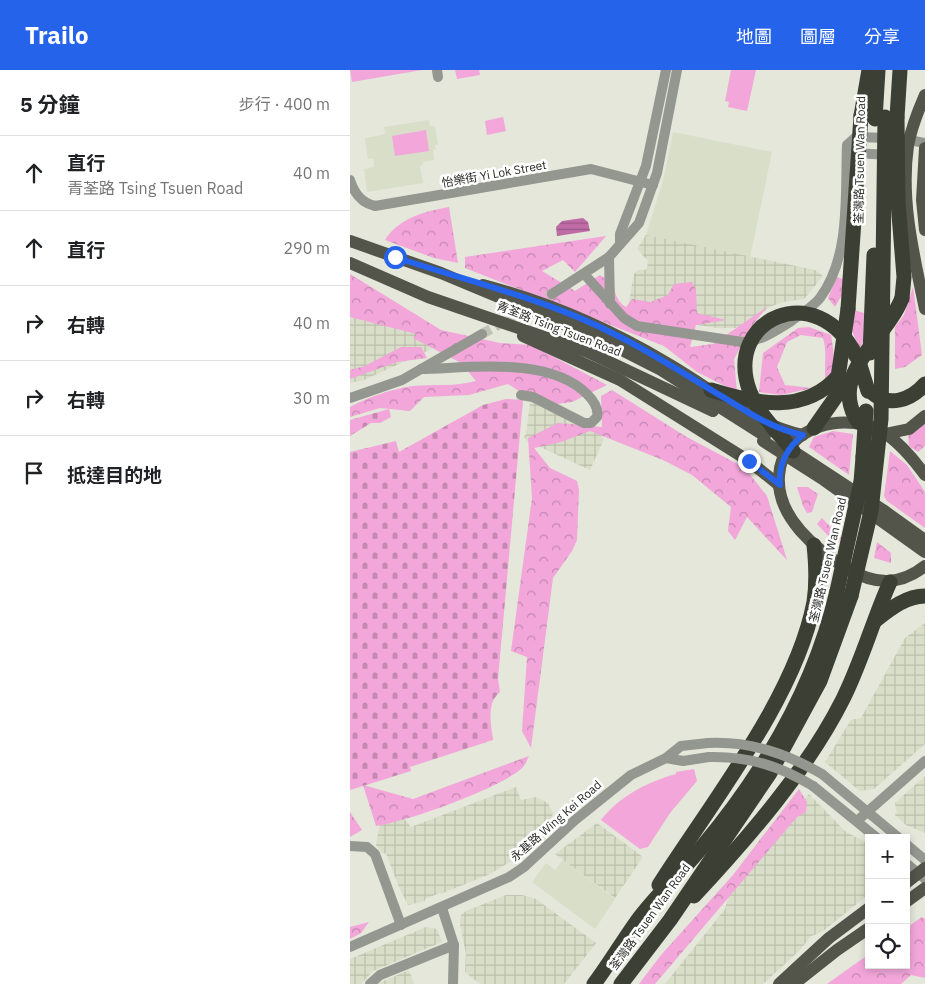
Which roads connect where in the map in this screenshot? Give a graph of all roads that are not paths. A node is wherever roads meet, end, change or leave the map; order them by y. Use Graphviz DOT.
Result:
graph roads {
  1 [pos="666,70"];
  2 [pos="677,70"];
  3 [pos="869,70"];
  4 [pos="878,70"];
  5 [pos="888,70"];
  6 [pos="900,70"];
  7 [pos="925,95"];
  8 [pos="910,139"];
  9 [pos="925,143"];
  10 [pos="925,148"];
  11 [pos="907,157"];
  12 [pos="846,164"];
  13 [pos="350,180"];
  14 [pos="642,181"];
  15 [pos="653,185"];
  16 [pos="925,230"];
  17 [pos="350,241"];
  18 [pos="620,243"];
  19 [pos="609,257"];
  20 [pos="350,262"];
  21 [pos="440,272"];
  22 [pos="584,275"];
  23 [pos="552,294"];
  24 [pos="610,304"];
  25 [pos="455,306"];
  26 [pos="925,309"];
  27 [pos="482,334"];
  28 [pos="862,358"];
  29 [pos="421,369"];
  30 [pos="839,374"];
  31 [pos="925,384"];
  32 [pos="711,390"];
  33 [pos="868,391"];
  34 [pos="522,395"];
  35 [pos="350,398"];
  36 [pos="925,416"];
  37 [pos="858,422"];
  38 [pos="808,432"];
  39 [pos="885,434"];
  40 [pos="764,438"];
  41 [pos="793,450"];
  42 [pos="925,475"];
  43 [pos="780,485"];
  44 [pos="925,540"];
  45 [pos="814,545"];
  46 [pos="925,552"];
  47 [pos="922,572"];
  48 [pos="890,582"];
  49 [pos="844,593"];
  50 [pos="925,596"];
  51 [pos="876,620"];
  52 [pos="666,758"];
  53 [pos="925,761"];
  54 [pos="868,811"];
  55 [pos="857,821"];
  56 [pos="872,834"];
  57 [pos="894,834"];
  58 [pos="350,846"];
  59 [pos="910,847"];
  60 [pos="925,860"];
  61 [pos="910,866"];
  62 [pos="923,874"];
  63 [pos="910,880"];
  64 [pos="925,888"];
  65 [pos="910,899"];
  66 [pos="442,908"];
  67 [pos="865,911"];
  68 [pos="637,920"];
  69 [pos="670,920"];
  70 [pos="401,925"];
  71 [pos="865,931"];
  72 [pos="454,945"];
  73 [pos="350,947"];
  74 [pos="370,984"];
  75 [pos="453,984"];
  76 [pos="594,984"];
  77 [pos="621,984"];
  78 [pos="779,984"];
  79 [pos="794,984"];
  1 -- 14 [label="street"];
  2 -- 15 [label="street"];
  3 -- 30 [label="highway, bridge"];
  4 -- 33 [label="highway, 荃灣路 Tsuen Wan Road, bridge"];
  5 -- 49 [label="highway, 荃灣路 Tsuen Wan Road, bridge"];
  6 -- 28 [label="highway, bridge"];
  7 -- 8 [label="main road"];
  8 -- 9 [label="street"];
  8 -- 11 [label="main road"];
  8 -- 12 [label="street"];
  10 -- 16 [label="main road"];
  11 -- 12 [label="street"];
  11 -- 26 [label="main road"];
  12 -- 24 [label="street"];
  13 -- 14 [label="street, 怡樂街 Yi Lok Street"];
  14 -- 15 [label="street, 怡樂街 Yi Lok Street"];
  14 -- 18 [label="street"];
  15 -- 18 [label="street"];
  17 -- 21 [label="main road, 青荃路 Tsing Tsuen Road"];
  18 -- 19 [label="street"];
  19 -- 22 [label="street"];
  19 -- 24 [label="street"];
  20 -- 25 [label="main road, 青荃路 Tsing Tsuen Road"];
  21 -- 32 [label="main road"];
  21 -- 40 [label="main road, 青荃路 Tsing Tsuen Road"];
  22 -- 23 [label="street"];
  22 -- 24 [label="street"];
  25 -- 40 [label="main road, 青荃路 Tsing Tsuen Road"];
  25 -- 43 [label="main road"];
  27 -- 29 [label="street"];
  28 -- 31 [label="highway"];
  28 -- 37 [label="highway"];
  29 -- 34 [label="street"];
  29 -- 35 [label="street"];
  30 -- 32 [label="highway"];
  30 -- 38 [label="highway"];
  32 -- 38 [label="main road"];
  33 -- 41 [label="highway, bridge"];
  33 -- 49 [label="highway, 荃灣路 Tsuen Wan Road, bridge"];
  36 -- 39 [label="main road"];
  37 -- 38 [label="main road"];
  37 -- 39 [label="main road"];
  38 -- 43 [label="main road"];
  39 -- 42 [label="main road"];
  40 -- 41 [label="main road, 青荃路 Tsing Tsuen Road"];
  40 -- 46 [label="main road, 青荃路 Tsing Tsuen Road, bridge"];
  41 -- 44 [label="main road, 青荃路 Tsing Tsuen Road, bridge"];
  43 -- 45 [label="main road"];
  45 -- 48 [label="main road"];
  45 -- 68 [label="highway"];
  47 -- 48 [label="main road"];
  48 -- 51 [label="highway"];
  49 -- 68 [label="highway, 荃灣路 Tsuen Wan Road"];
  49 -- 69 [label="highway, 荃灣路 Tsuen Wan Road"];
  50 -- 51 [label="highway"];
  51 -- 69 [label="highway"];
  52 -- 54 [label="street, 永基路 Wing Kei Road, bridge"];
  52 -- 55 [label="street, 永基路 Wing Kei Road, bridge"];
  52 -- 66 [label="street, 永基路 Wing Kei Road"];
  53 -- 54 [label="street"];
  54 -- 55 [label="street"];
  54 -- 57 [label="street, 永基路 Wing Kei Road"];
  55 -- 56 [label="street, 永基路 Wing Kei Road"];
  58 -- 70 [label="street"];
  59 -- 60 [label="street"];
  61 -- 62 [label="street"];
  62 -- 63 [label="main road"];
  64 -- 65 [label="main road"];
  66 -- 70 [label="street, 永基路 Wing Kei Road"];
  66 -- 72 [label="street"];
  67 -- 78 [label="main road"];
  68 -- 76 [label="highway, 荃灣路 Tsuen Wan Road"];
  69 -- 77 [label="highway, 荃灣路 Tsuen Wan Road"];
  70 -- 73 [label="street, 永基路 Wing Kei Road"];
  71 -- 79 [label="main road"];
  72 -- 74 [label="street"];
  72 -- 75 [label="street"];
}
